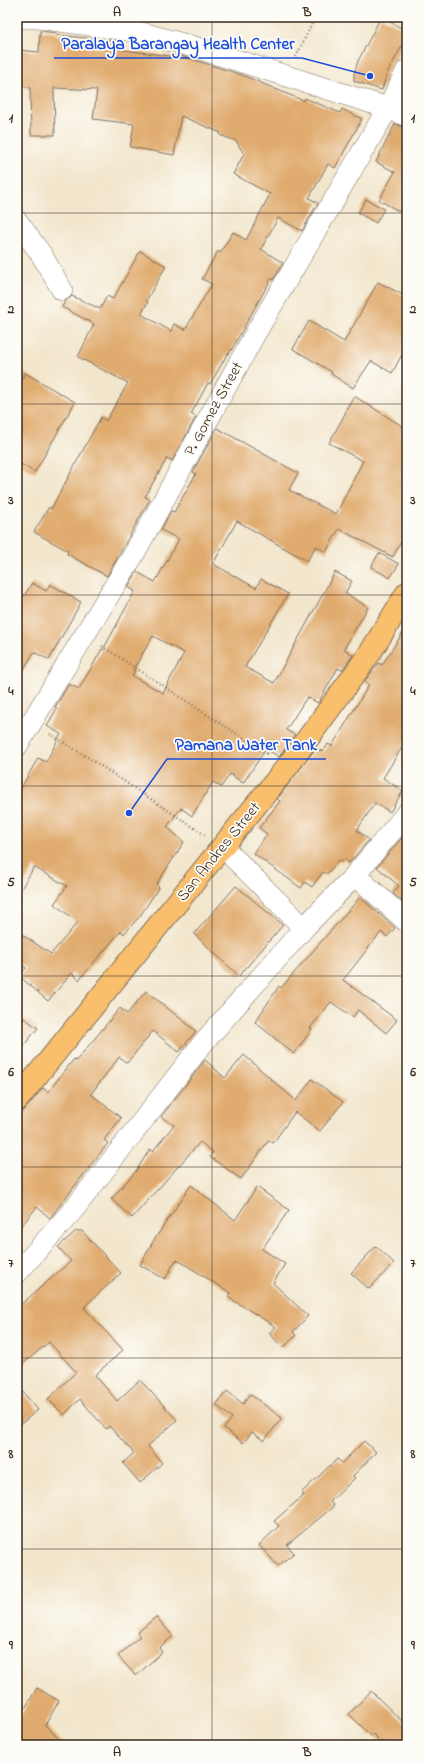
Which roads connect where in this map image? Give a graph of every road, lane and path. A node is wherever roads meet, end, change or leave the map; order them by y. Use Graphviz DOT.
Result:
graph roads {
  1 [pos="315,17"];
  2 [pos="17,18"];
  3 [pos="407,70"];
  4 [pos="286,77"];
  5 [pos="388,108"];
  6 [pos="407,116"];
  7 [pos="17,221"];
  8 [pos="62,290"];
  9 [pos="407,593"];
  10 [pos="85,635"];
  11 [pos="30,722"];
  12 [pos="17,746"];
  13 [pos="287,767"];
  14 [pos="407,813"];
  15 [pos="223,847"];
  16 [pos="355,875"];
  17 [pos="407,922"];
  18 [pos="304,928"];
  19 [pos="17,1100"];
  20 [pos="17,1273"];
  1 -- 4 [label="path"];
  2 -- 4 [label="street"];
  3 -- 5 [label="street, P. Gomez Street"];
  4 -- 5 [label="street"];
  5 -- 6 [label="street"];
  5 -- 10 [label="street, P. Gomez Street"];
  7 -- 8 [label="street"];
  9 -- 13 [label="main road, San Andres Street"];
  10 -- 11 [label="street, P. Gomez Street"];
  10 -- 13 [label="path"];
  11 -- 12 [label="street, P. Gomez Street"];
  11 -- 15 [label="path"];
  13 -- 15 [label="main road, San Andres Street"];
  14 -- 16 [label="street"];
  15 -- 18 [label="street"];
  15 -- 19 [label="main road, San Andres Street"];
  16 -- 17 [label="street"];
  16 -- 18 [label="street"];
  18 -- 20 [label="street"];
}
